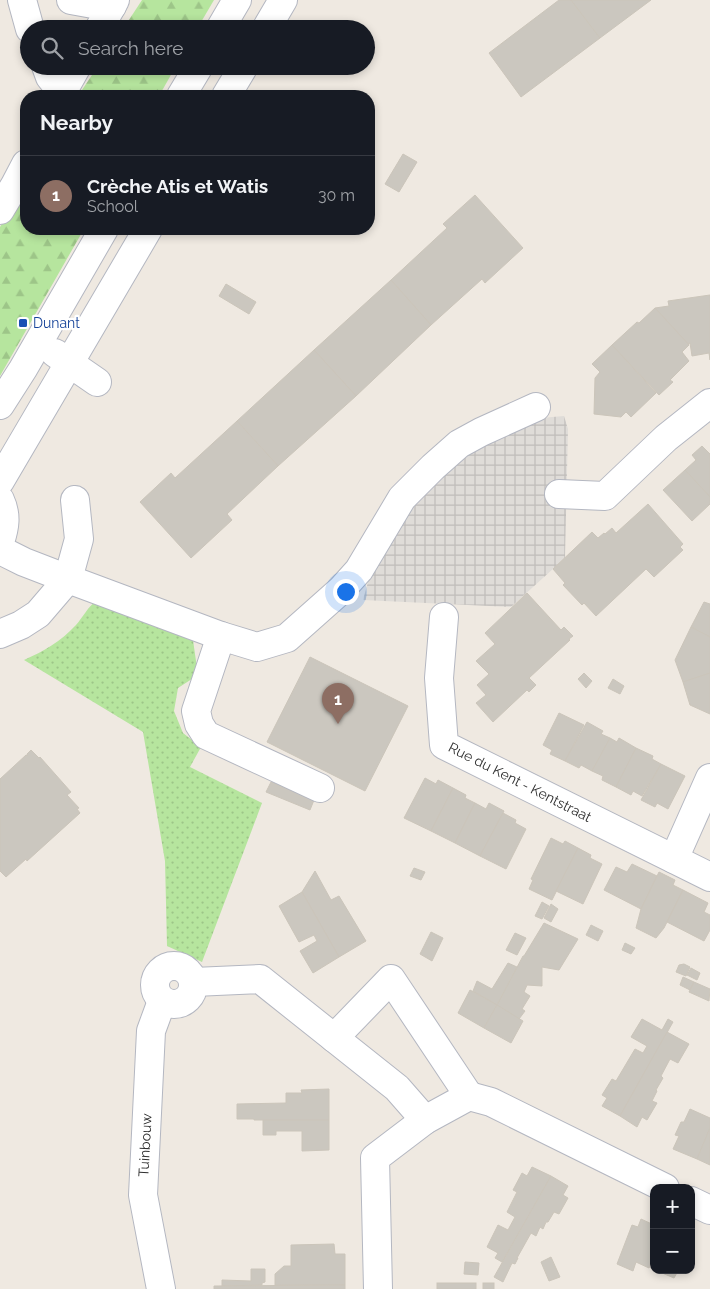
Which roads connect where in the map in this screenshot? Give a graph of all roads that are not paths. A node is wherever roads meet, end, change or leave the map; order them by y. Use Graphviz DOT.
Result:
graph roads {
  1 [pos="22,0"];
  2 [pos="71,0"];
  3 [pos="237,0"];
  4 [pos="283,0"];
  5 [pos="114,3"];
  6 [pos="28,20"];
  7 [pos="104,20"];
  8 [pos="225,20"];
  9 [pos="271,20"];
  10 [pos="49,75"];
  11 [pos="72,75"];
  12 [pos="194,75"];
  13 [pos="239,75"];
  14 [pos="58,90"];
  15 [pos="63,90"];
  16 [pos="185,90"];
  17 [pos="230,90"];
  18 [pos="20,175"];
  19 [pos="0,210"];
  20 [pos="101,235"];
  21 [pos="144,235"];
  22 [pos="39,342"];
  23 [pos="69,362"];
  24 [pos="97,382"];
  25 [pos="710,403"];
  26 [pos="0,405"];
  27 [pos="536,406"];
  28 [pos="0,480"];
  29 [pos="559,494"];
  30 [pos="0,500"];
  31 [pos="75,500"];
  32 [pos="0,542"];
  33 [pos="0,550"];
  34 [pos="68,579"];
  35 [pos="444,617"];
  36 [pos="0,634"];
  37 [pos="221,636"];
  38 [pos="710,778"];
  39 [pos="320,788"];
  40 [pos="674,858"];
  41 [pos="710,877"];
  42 [pos="334,1038"];
  43 [pos="470,1096"];
  44 [pos="425,1120"];
  45 [pos="657,1184"];
  46 [pos="695,1203"];
  47 [pos="710,1210"];
  48 [pos="161,1289"];
  49 [pos="378,1289"];
  1 -- 6 [label="street"];
  2 -- 5 [label="street"];
  3 -- 8 [label="street"];
  4 -- 9 [label="street"];
  5 -- 7 [label="street"];
  10 -- 14 [label="street"];
  11 -- 15 [label="street"];
  12 -- 16 [label="street"];
  13 -- 17 [label="street"];
  18 -- 19 [label="street"];
  20 -- 22 [label="street"];
  21 -- 23 [label="street"];
  22 -- 23 [label="street"];
  22 -- 26 [label="street"];
  23 -- 24 [label="street"];
  23 -- 28 [label="street"];
  25 -- 29 [label="street"];
  27 -- 37 [label="street"];
  30 -- 32 [label="street"];
  31 -- 34 [label="street"];
  33 -- 34 [label="street"];
  34 -- 36 [label="street"];
  34 -- 37 [label="street"];
  35 -- 40 [label="street, Rue du Kent - Kentstraat"];
  37 -- 39 [label="street"];
  38 -- 40 [label="street"];
  40 -- 41 [label="street, Rue du Kent - Kentstraat"];
  42 -- 43 [label="street"];
  42 -- 44 [label="street, Tuinbouw"];
  42 -- 48 [label="street, Tuinbouw"];
  43 -- 44 [label="street"];
  43 -- 45 [label="street"];
  44 -- 49 [label="street"];
  46 -- 47 [label="street"];
}
